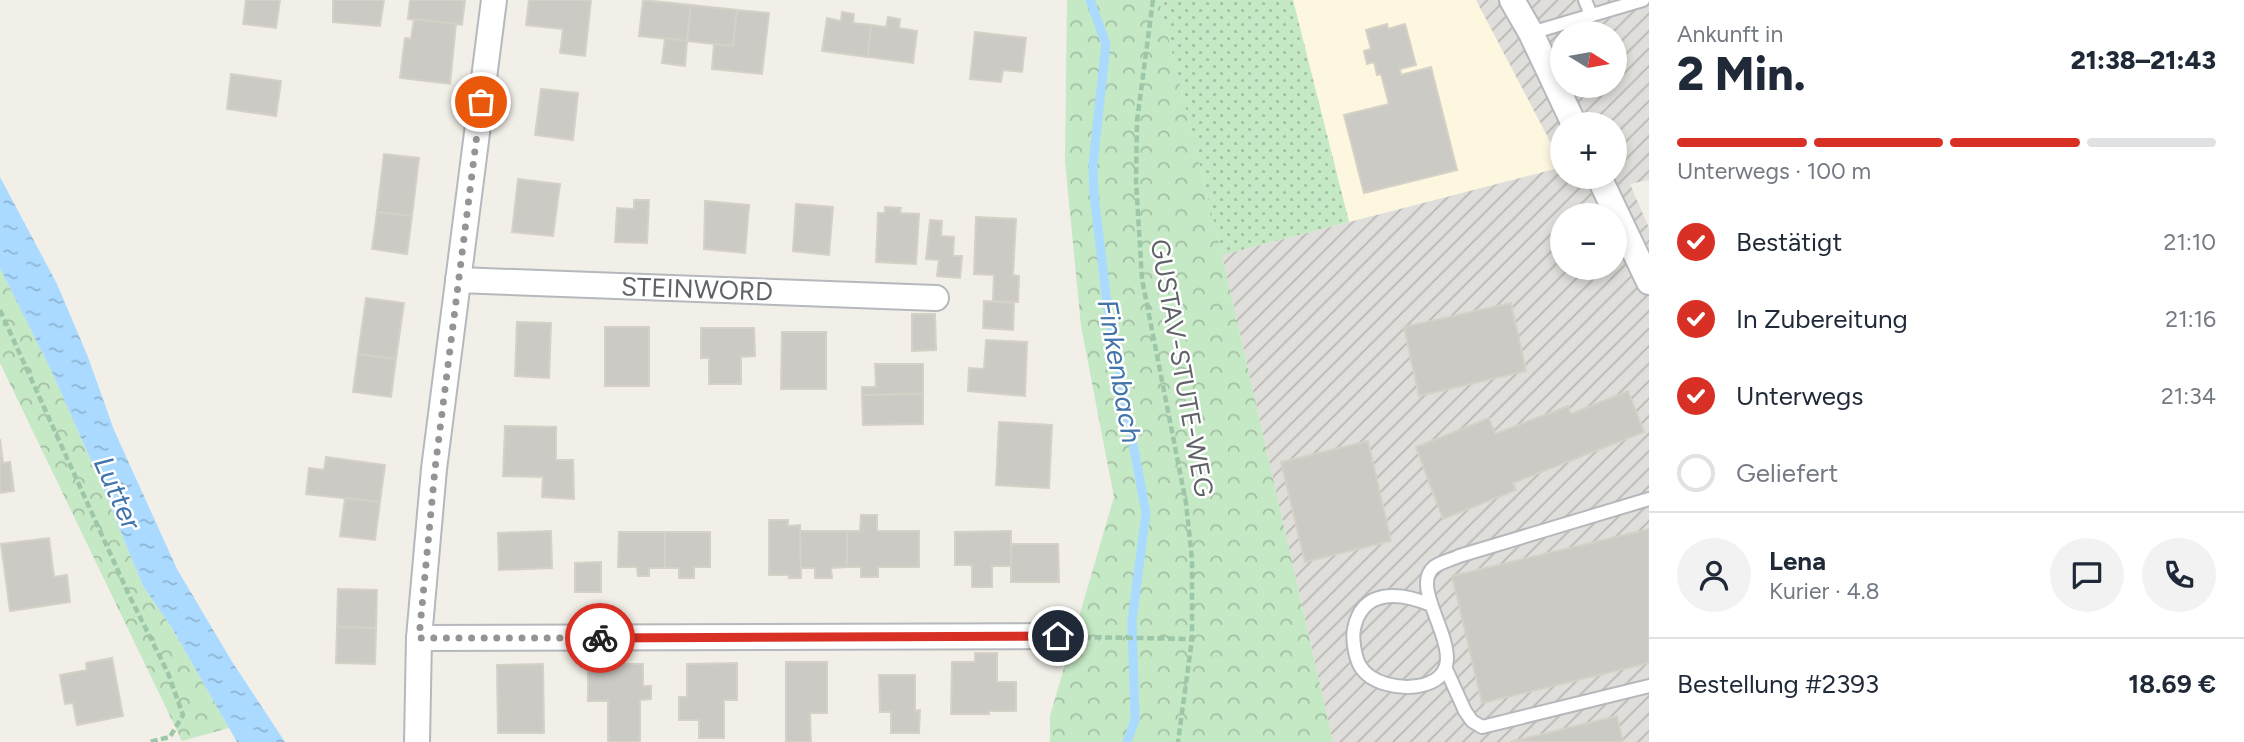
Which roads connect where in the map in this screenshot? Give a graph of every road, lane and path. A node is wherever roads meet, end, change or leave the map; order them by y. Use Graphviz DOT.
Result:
graph roads {
  1 [pos="494,0"];
  2 [pos="1153,0"];
  3 [pos="1512,0"];
  4 [pos="1585,0"];
  5 [pos="1643,0"];
  6 [pos="1591,15"];
  7 [pos="1531,33"];
  8 [pos="1568,112"];
  9 [pos="1605,189"];
  10 [pos="458,280"];
  11 [pos="1649,282"];
  12 [pos="936,298"];
  13 [pos="0,310"];
  14 [pos="1649,499"];
  15 [pos="1431,605"];
  16 [pos="1058,636"];
  17 [pos="1107,637"];
  18 [pos="419,638"];
  19 [pos="1192,639"];
  20 [pos="1446,669"];
  21 [pos="1649,686"];
  22 [pos="149,742"];
  23 [pos="417,742"];
  24 [pos="1178,742"];
  1 -- 10 [label="street"];
  2 -- 19 [label="path, GUSTAV-STUTE-WEG"];
  3 -- 7 [label="street"];
  4 -- 6 [label="lane"];
  5 -- 6 [label="lane"];
  6 -- 7 [label="lane"];
  7 -- 8 [label="street"];
  9 -- 11 [label="street"];
  10 -- 12 [label="street, STEINWORD"];
  10 -- 18 [label="street"];
  13 -- 22 [label="path"];
  14 -- 15 [label="lane"];
  15 -- 20 [label="lane"];
  15 -- 20 [label="lane"];
  16 -- 18 [label="street"];
  17 -- 19 [label="path"];
  18 -- 23 [label="street"];
  19 -- 24 [label="path, GUSTAV-STUTE-WEG"];
  20 -- 21 [label="lane"];
}
